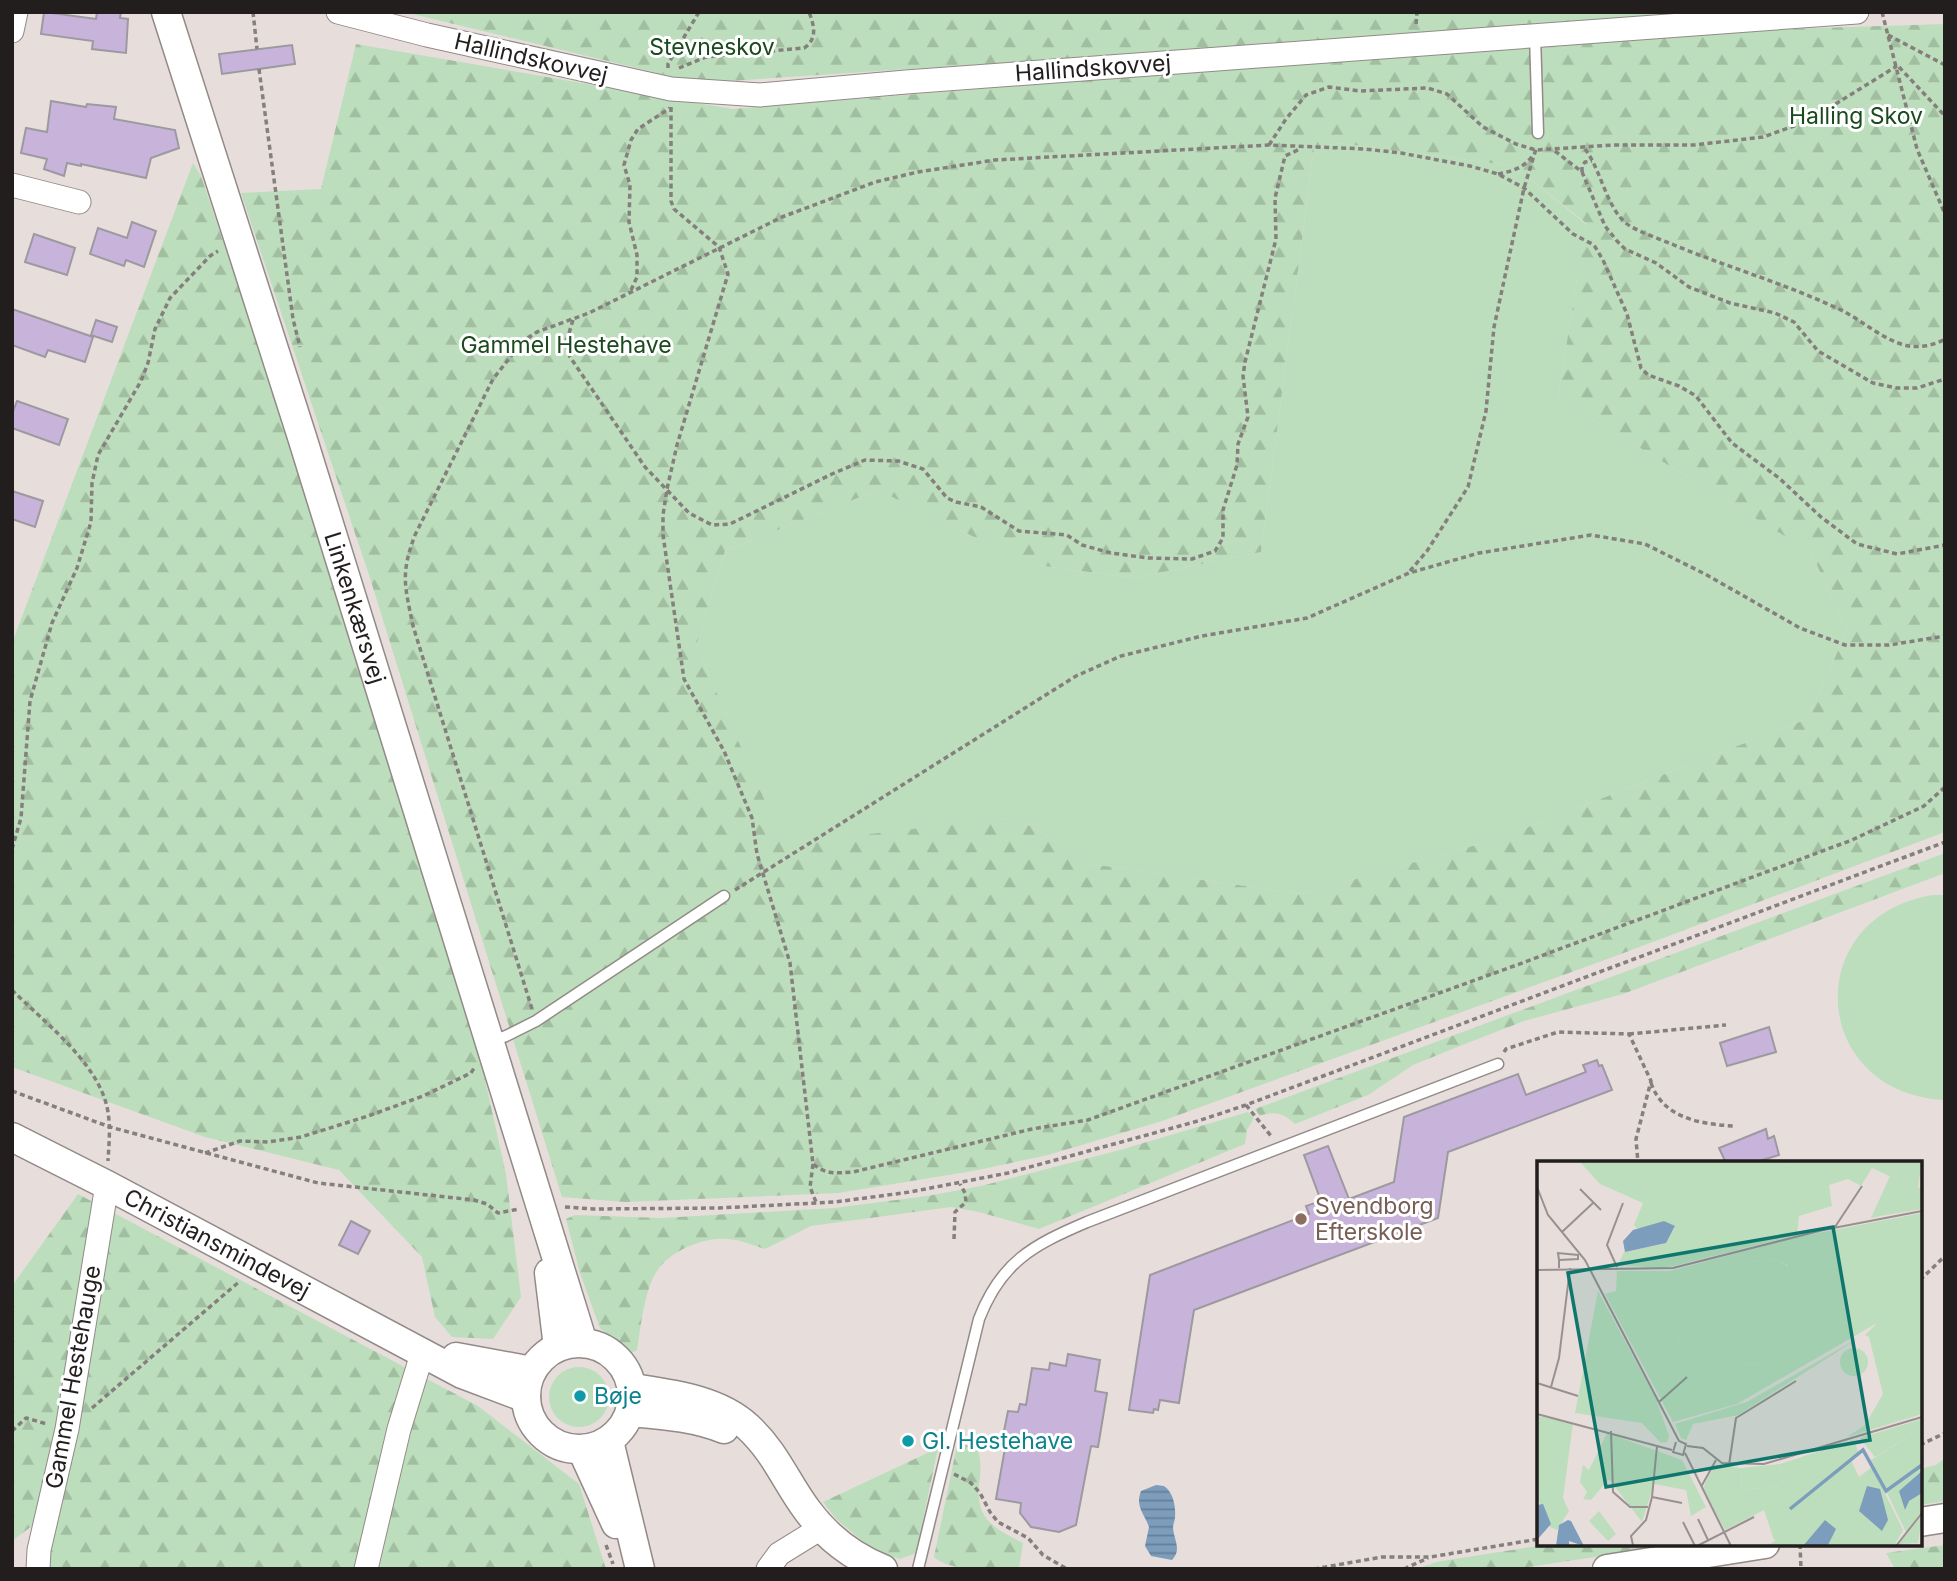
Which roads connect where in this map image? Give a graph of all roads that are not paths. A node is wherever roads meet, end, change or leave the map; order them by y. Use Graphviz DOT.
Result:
graph roads {
  1 [pos="16,12"];
  2 [pos="166,12"];
  3 [pos="1857,12"];
  4 [pos="352,13"];
  5 [pos="12,31"];
  6 [pos="1535,35"];
  7 [pos="1538,133"];
  8 [pos="12,185"];
  9 [pos="79,202"];
  10 [pos="724,896"];
  11 [pos="489,1042"];
  12 [pos="1497,1064"];
  13 [pos="12,1137"];
  14 [pos="107,1185"];
  15 [pos="571,1345"];
  16 [pos="422,1351"];
  17 [pos="529,1384"];
  18 [pos="632,1400"];
  19 [pos="608,1441"];
  20 [pos="582,1450"];
  21 [pos="1945,1518"];
  22 [pos="1922,1522"];
  23 [pos="821,1528"];
  24 [pos="1752,1546"];
  25 [pos="38,1569"];
  26 [pos="366,1569"];
  27 [pos="638,1569"];
  28 [pos="768,1569"];
  29 [pos="883,1569"];
  30 [pos="918,1569"];
  31 [pos="1606,1569"];
  1 -- 5 [label="street"];
  2 -- 11 [label="street, Linkenkærsvej"];
  3 -- 6 [label="street, Hallindskovvej"];
  4 -- 6 [label="street, Hallindskovvej"];
  6 -- 7 [label="lane"];
  8 -- 9 [label="street"];
  10 -- 11 [label="lane"];
  11 -- 15 [label="street, Linkenkærsvej"];
  12 -- 30 [label="lane"];
  13 -- 14 [label="street, Christiansmindevej"];
  14 -- 16 [label="street, Christiansmindevej"];
  14 -- 25 [label="street, Gammel Hestehauge"];
  15 -- 17 [label="street"];
  15 -- 18 [label="street"];
  16 -- 17 [label="street, Christiansmindevej"];
  16 -- 26 [label="street"];
  17 -- 20 [label="street"];
  18 -- 19 [label="street"];
  18 -- 23 [label="street"];
  19 -- 20 [label="street"];
  19 -- 27 [label="street"];
  20 -- 27 [label="street"];
  21 -- 22 [label="street"];
  23 -- 28 [label="street"];
  23 -- 29 [label="street"];
  24 -- 31 [label="street"];
}
